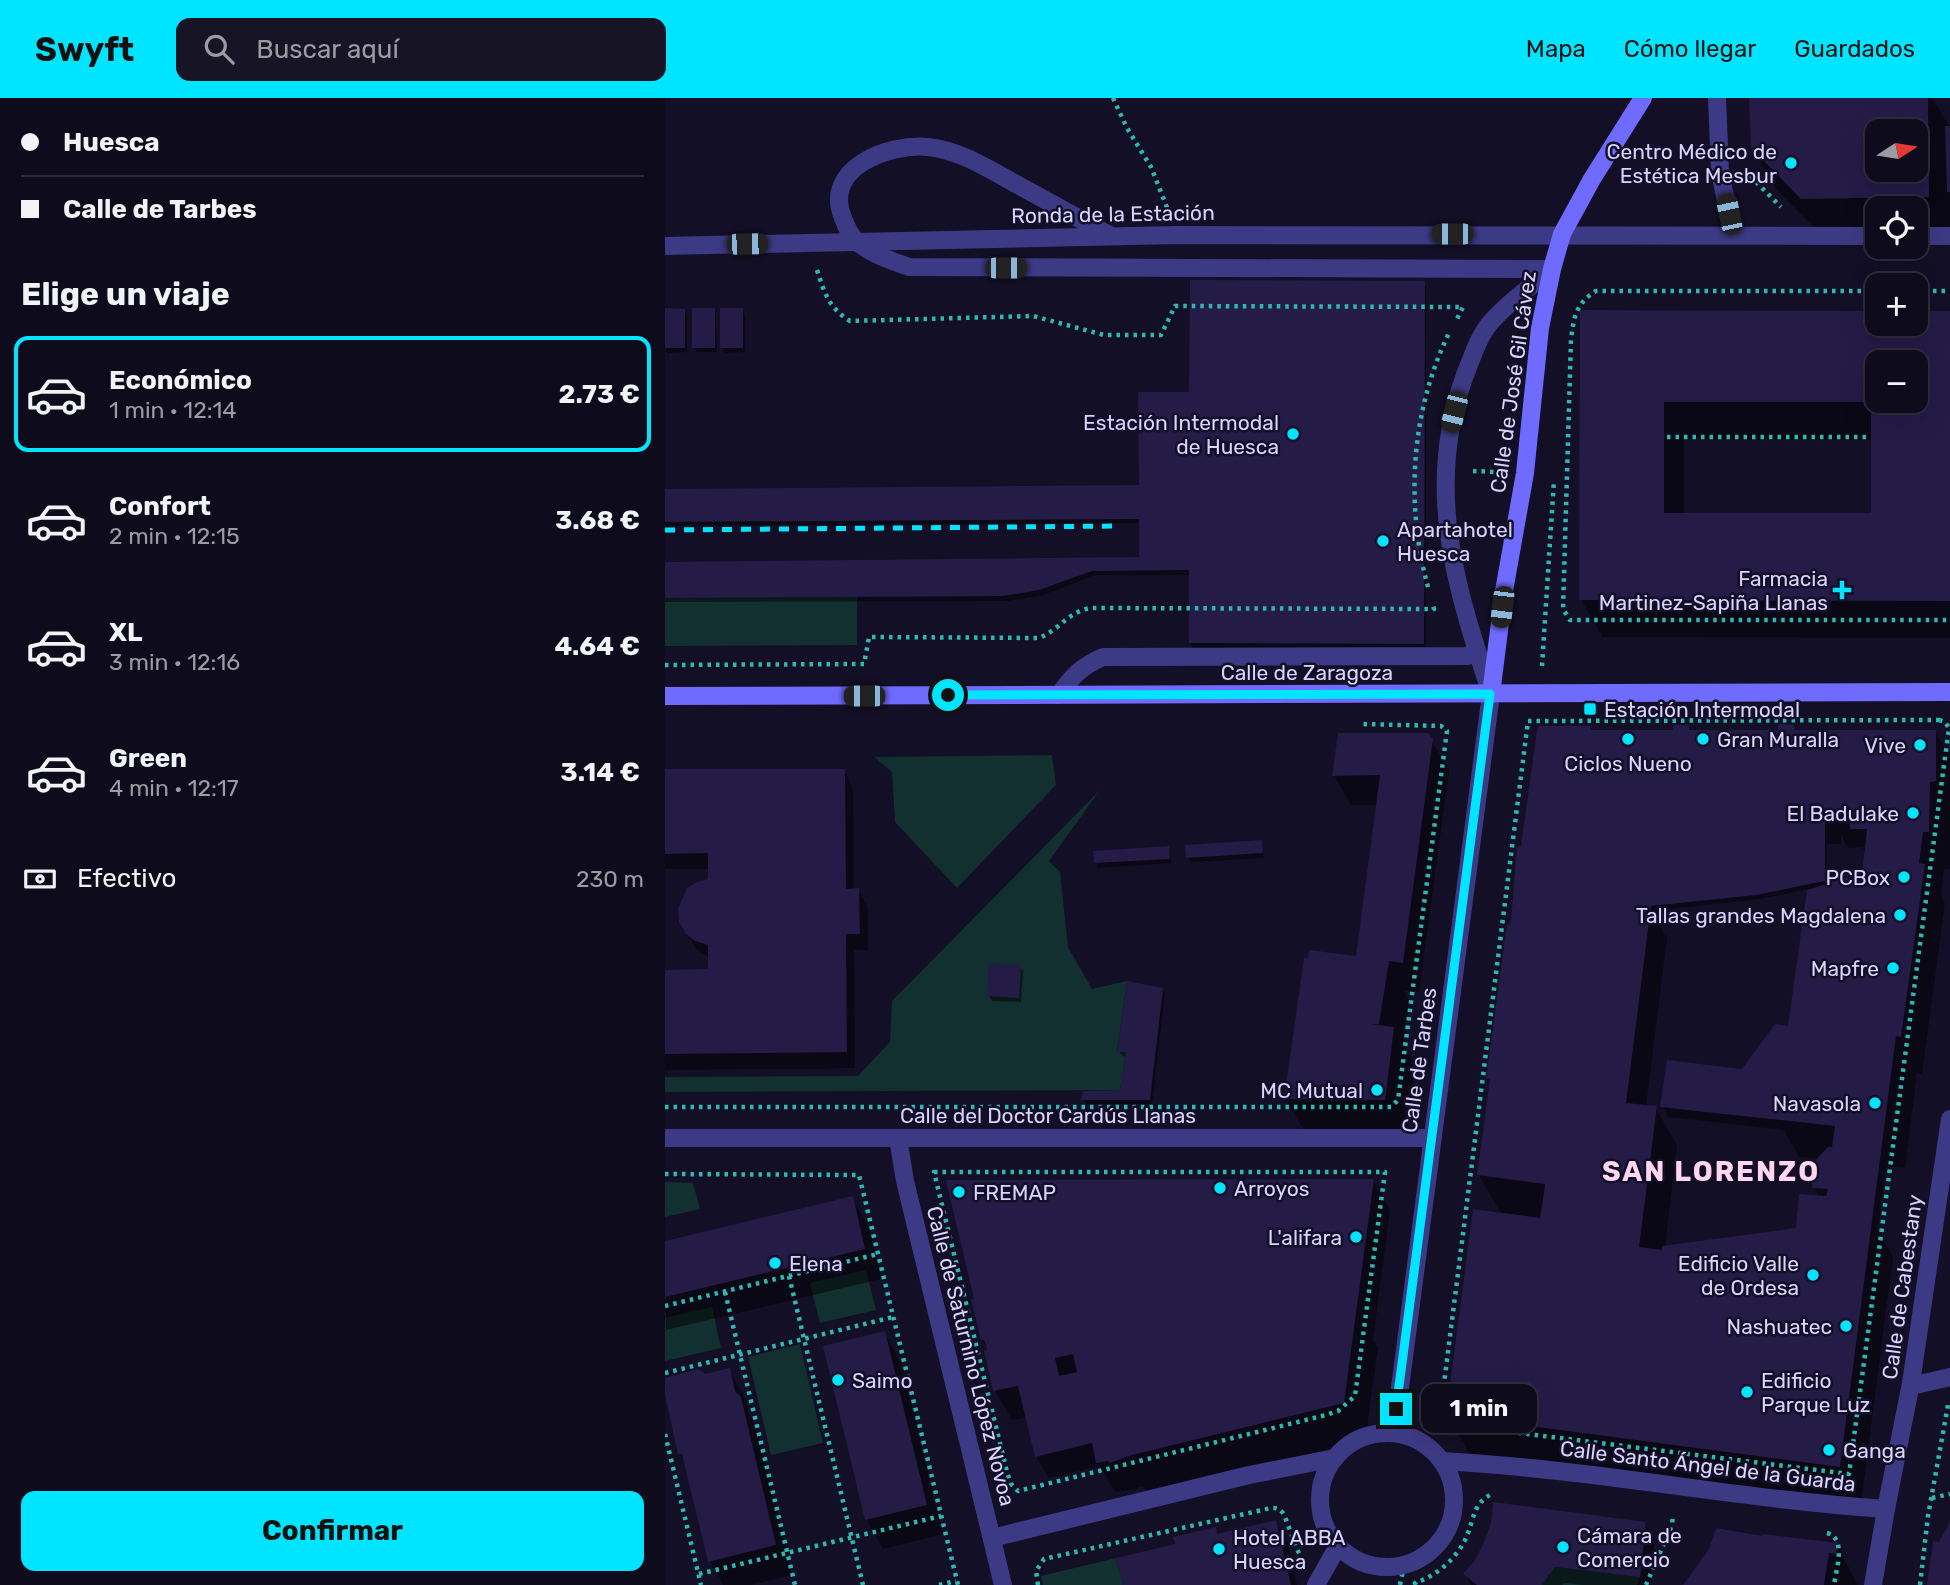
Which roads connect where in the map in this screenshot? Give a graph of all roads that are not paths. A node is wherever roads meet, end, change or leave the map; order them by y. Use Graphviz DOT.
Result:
graph roads {
  1 [pos="1643,98"];
  2 [pos="1717,98"];
  3 [pos="1562,234"];
  4 [pos="1733,235"];
  5 [pos="1109,236"];
  6 [pos="1865,236"];
  7 [pos="1928,236"];
  8 [pos="1950,236"];
  9 [pos="856,241"];
  10 [pos="665,246"];
  11 [pos="1552,269"];
  12 [pos="1476,650"];
  13 [pos="1950,692"];
  14 [pos="1490,694"];
  15 [pos="1059,695"];
  16 [pos="665,696"];
  17 [pos="1950,1119"];
  18 [pos="665,1138"];
  19 [pos="898,1138"];
  20 [pos="1432,1138"];
  21 [pos="1945,1180"];
  22 [pos="1950,1377"];
  23 [pos="1910,1386"];
  24 [pos="1394,1433"];
  25 [pos="1335,1458"];
  26 [pos="1442,1461"];
  27 [pos="1886,1508"];
  28 [pos="992,1538"];
  29 [pos="1338,1546"];
  30 [pos="1385,1576"];
  31 [pos="1317,1581"];
  32 [pos="1003,1585"];
  33 [pos="1873,1585"];
  1 -- 3 [label="main road, Calle de José Gil Cávez"];
  2 -- 4 [label="street"];
  3 -- 4 [label="street, Ronda de la Estación"];
  3 -- 5 [label="street, Ronda de la Estación"];
  3 -- 11 [label="main road, Calle de José Gil Cávez"];
  4 -- 6 [label="street, Ronda de la Estación"];
  5 -- 9 [label="street, Ronda de la Estación"];
  5 -- 9 [label="street"];
  7 -- 8 [label="street"];
  9 -- 10 [label="street, Ronda de la Estación"];
  9 -- 11 [label="street"];
  11 -- 12 [label="street"];
  11 -- 14 [label="main road, Calle de José Gil Cávez"];
  12 -- 14 [label="street"];
  12 -- 15 [label="street"];
  13 -- 14 [label="main road, Calle de Zaragoza"];
  14 -- 15 [label="main road, Calle de Zaragoza"];
  14 -- 20 [label="street, Calle de Tarbes"];
  15 -- 16 [label="main road, Calle de Zaragoza"];
  17 -- 21 [label="street, Calle de Cabestany"];
  18 -- 19 [label="street, Calle del Doctor Cardús Llanas"];
  19 -- 20 [label="street, Calle del Doctor Cardús Llanas"];
  19 -- 28 [label="street, Calle de Saturnino López Novoa"];
  20 -- 24 [label="street, Calle de Tarbes"];
  21 -- 23 [label="street, Calle de Cabestany"];
  22 -- 23 [label="street"];
  23 -- 27 [label="street, Calle de Cabestany"];
  24 -- 25 [label="street"];
  24 -- 26 [label="street"];
  25 -- 28 [label="street"];
  25 -- 29 [label="street"];
  26 -- 27 [label="street, Calle Santo Ángel de la Guarda"];
  26 -- 30 [label="street"];
  27 -- 33 [label="street, Calle de Cabestany"];
  28 -- 32 [label="street, Calle de Saturnino López Novoa"];
  29 -- 30 [label="street"];
  29 -- 31 [label="street"];
}
